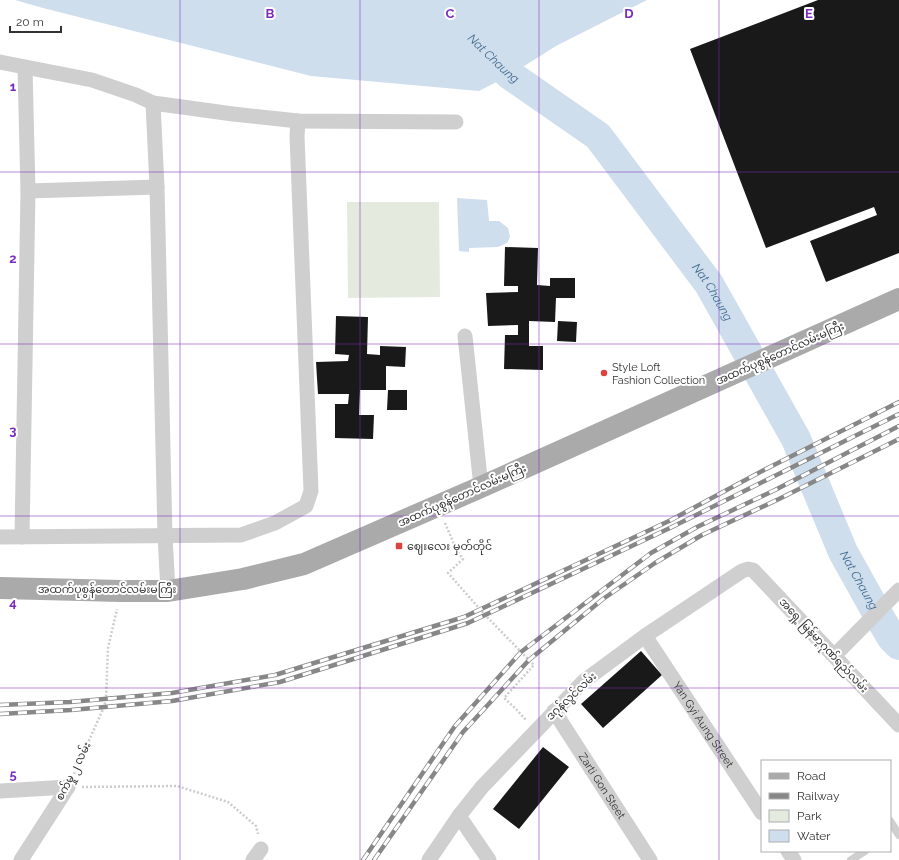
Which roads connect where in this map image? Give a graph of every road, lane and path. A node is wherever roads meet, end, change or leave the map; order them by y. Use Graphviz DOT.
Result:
graph roads {
  1 [pos="0,62"];
  2 [pos="25,68"];
  3 [pos="153,103"];
  4 [pos="298,121"];
  5 [pos="456,122"];
  6 [pos="157,187"];
  7 [pos="28,191"];
  8 [pos="899,299"];
  9 [pos="465,336"];
  10 [pos="480,487"];
  11 [pos="438,506"];
  12 [pos="165,536"];
  13 [pos="0,537"];
  14 [pos="22,537"];
  15 [pos="748,569"];
  16 [pos="0,588"];
  17 [pos="121,591"];
  18 [pos="168,591"];
  19 [pos="896,594"];
  20 [pos="645,636"];
  21 [pos="834,656"];
  22 [pos="554,711"];
  23 [pos="899,725"];
  24 [pos="536,730"];
  25 [pos="68,787"];
  26 [pos="0,791"];
  27 [pos="761,810"];
  28 [pos="459,816"];
  29 [pos="891,823"];
  30 [pos="895,833"];
  31 [pos="863,852"];
  32 [pos="257,854"];
  33 [pos="21,860"];
  34 [pos="429,860"];
  35 [pos="489,860"];
  36 [pos="650,860"];
  37 [pos="851,860"];
  1 -- 2 [label="street"];
  2 -- 3 [label="street"];
  2 -- 7 [label="street"];
  3 -- 4 [label="street"];
  3 -- 6 [label="street"];
  4 -- 5 [label="street"];
  4 -- 12 [label="street"];
  6 -- 7 [label="street"];
  6 -- 12 [label="street"];
  7 -- 14 [label="street"];
  8 -- 10 [label="main road, အထက်ပုစွန်တောင်လမ်းမကြီး"];
  9 -- 10 [label="street"];
  10 -- 11 [label="main road, အထက်ပုစွန်တောင်လမ်းမကြီး"];
  11 -- 18 [label="main road, အထက်ပုစွန်တောင်လမ်းမကြီး"];
  11 -- 24 [label="path"];
  12 -- 14 [label="street"];
  12 -- 18 [label="street"];
  13 -- 14 [label="street"];
  15 -- 20 [label="street, ဒဂုန်လွင်လမ်း"];
  15 -- 21 [label="street, အရှေ့ မြန်မာ့ဂုဏ်ရည်လမ်း"];
  16 -- 17 [label="main road, အထက်ပုစွန်တောင်လမ်းမကြီး"];
  17 -- 18 [label="main road, အထက်ပုစွန်တောင်လမ်းမကြီး"];
  17 -- 25 [label="path, စက်မှု ၂ လမ်း"];
  19 -- 21 [label="street"];
  20 -- 22 [label="street, ဒဂုန်လွင်လမ်း"];
  20 -- 27 [label="street, Yan Gyi Aung Street"];
  21 -- 23 [label="street, အရှေ့ မြန်မာ့ဂုဏ်ရည်လမ်း"];
  22 -- 24 [label="street, ဒဂုန်လွင်လမ်း"];
  22 -- 36 [label="street, Zarti Gon Steet"];
  24 -- 28 [label="street, ဒဂုန်လွင်လမ်း"];
  25 -- 26 [label="street"];
  25 -- 32 [label="path"];
  25 -- 33 [label="street, စက်မှု ၂ လမ်း"];
  28 -- 34 [label="street, ဒဂုန်လွင်လမ်း"];
  28 -- 35 [label="street"];
  29 -- 30 [label="lane"];
  31 -- 37 [label="lane"];
}
